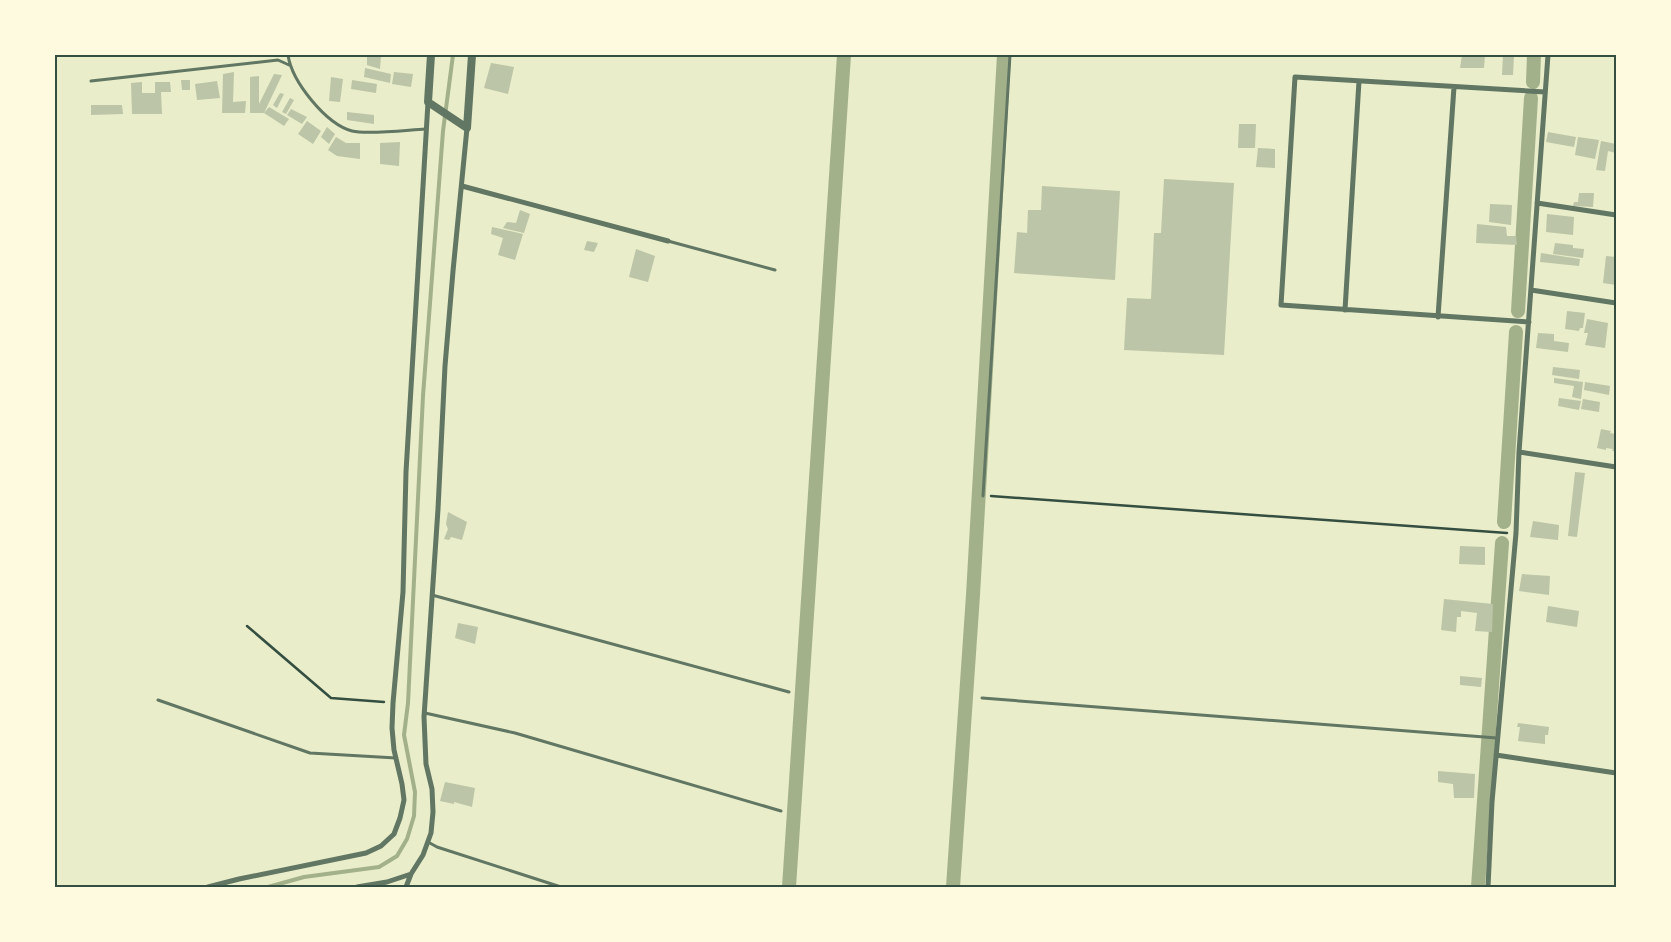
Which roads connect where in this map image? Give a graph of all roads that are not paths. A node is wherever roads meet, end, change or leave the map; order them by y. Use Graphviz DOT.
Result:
graph roads {
  1 [pos="288,55"];
  2 [pos="431,55"];
  3 [pos="472,55"];
  4 [pos="1010,55"];
  5 [pos="1548,55"];
  6 [pos="289,65"];
  7 [pos="1359,80"];
  8 [pos="90,81"];
  9 [pos="1454,87"];
  10 [pos="1545,92"];
  11 [pos="428,102"];
  12 [pos="467,128"];
  13 [pos="426,129"];
  14 [pos="462,186"];
  15 [pos="1537,203"];
  16 [pos="1616,215"];
  17 [pos="668,241"];
  18 [pos="775,270"];
  19 [pos="1531,290"];
  20 [pos="1616,303"];
  21 [pos="1346,310"];
  22 [pos="1438,317"];
  23 [pos="1529,322"];
  24 [pos="1520,452"];
  25 [pos="1616,467"];
  26 [pos="983,496"];
  27 [pos="432,595"];
  28 [pos="789,692"];
  29 [pos="982,698"];
  30 [pos="158,700"];
  31 [pos="424,712"];
  32 [pos="1498,738"];
  33 [pos="1496,755"];
  34 [pos="396,758"];
  35 [pos="1616,773"];
  36 [pos="782,811"];
  37 [pos="428,842"];
  38 [pos="411,874"];
  39 [pos="208,887"];
  40 [pos="357,887"];
  41 [pos="406,887"];
  42 [pos="561,887"];
  43 [pos="1488,887"];
  1 -- 6 [label="lane"];
  2 -- 11 [label="street"];
  3 -- 12 [label="street"];
  4 -- 26 [label="lane"];
  5 -- 10 [label="street"];
  6 -- 8 [label="lane"];
  6 -- 13 [label="lane"];
  7 -- 9 [label="street"];
  7 -- 21 [label="street"];
  7 -- 21 [label="street"];
  9 -- 10 [label="street"];
  9 -- 22 [label="street"];
  10 -- 15 [label="street"];
  11 -- 12 [label="street"];
  11 -- 13 [label="street"];
  12 -- 14 [label="street"];
  13 -- 34 [label="street"];
  14 -- 17 [label="street"];
  14 -- 27 [label="street"];
  15 -- 16 [label="street"];
  15 -- 19 [label="street"];
  17 -- 18 [label="lane"];
  19 -- 20 [label="street"];
  19 -- 23 [label="street"];
  21 -- 22 [label="street"];
  22 -- 23 [label="street"];
  23 -- 24 [label="street"];
  24 -- 25 [label="street"];
  24 -- 32 [label="street"];
  27 -- 28 [label="lane"];
  27 -- 31 [label="street"];
  29 -- 32 [label="lane"];
  30 -- 34 [label="lane"];
  31 -- 36 [label="lane"];
  31 -- 37 [label="street"];
  32 -- 33 [label="street"];
  33 -- 35 [label="street"];
  33 -- 43 [label="street"];
  34 -- 39 [label="street"];
  37 -- 38 [label="street"];
  37 -- 42 [label="lane"];
  38 -- 40 [label="street"];
  38 -- 41 [label="street"];
}
